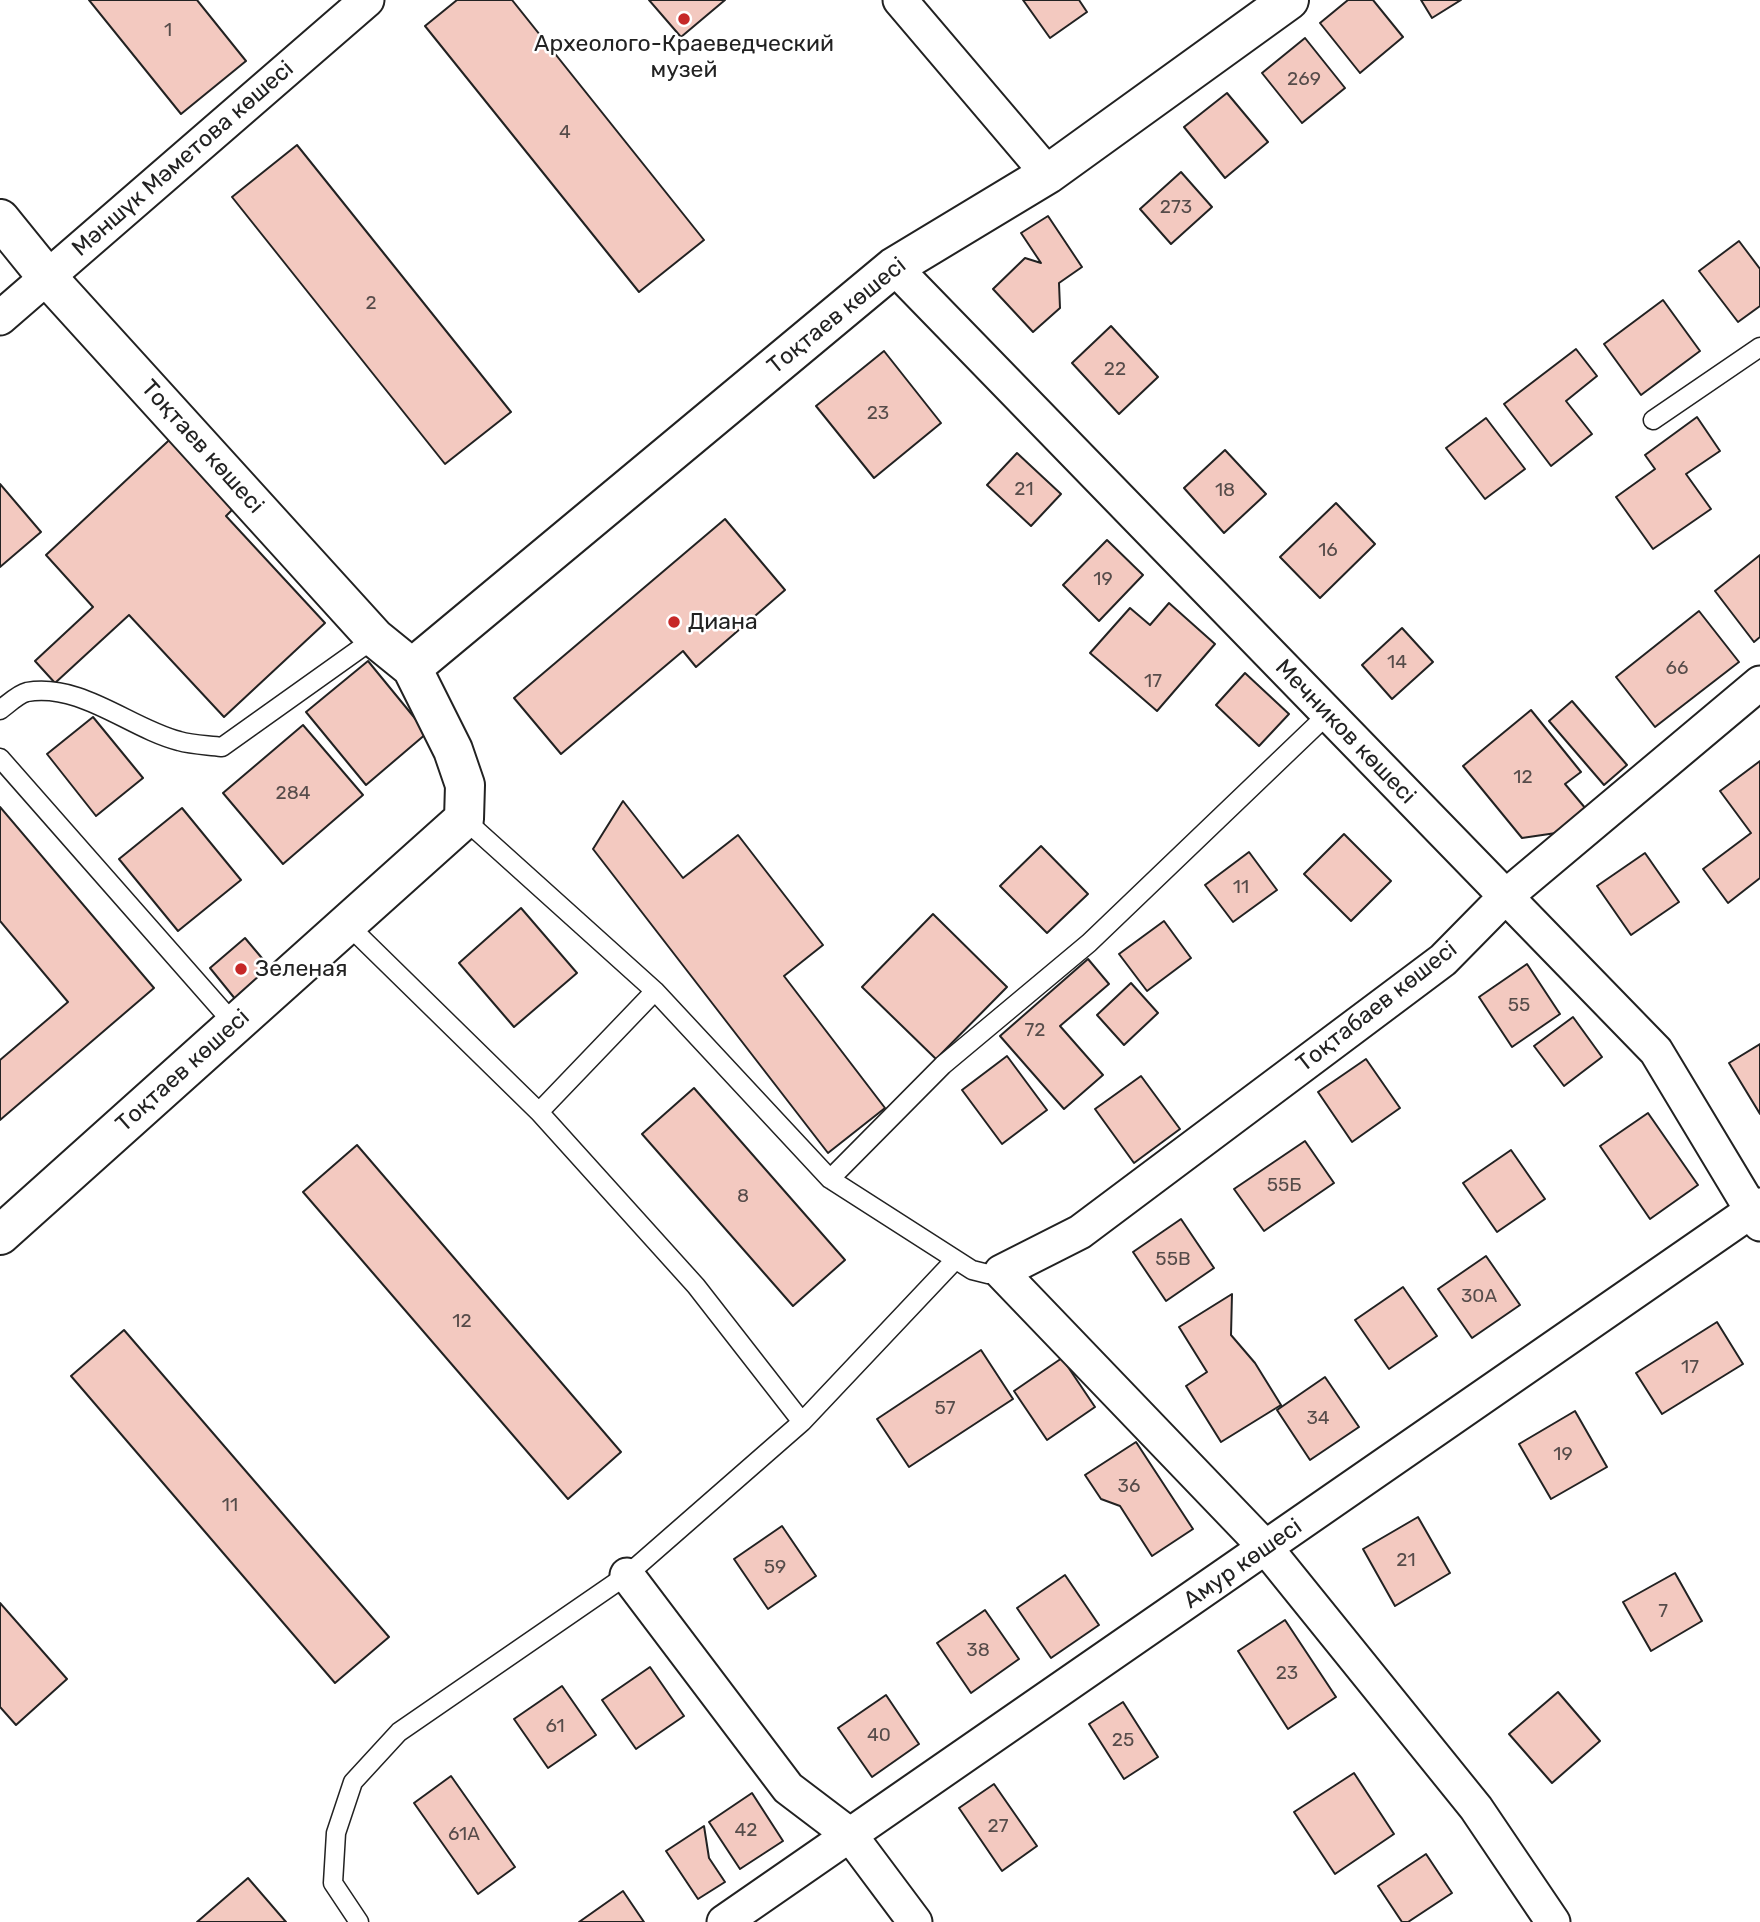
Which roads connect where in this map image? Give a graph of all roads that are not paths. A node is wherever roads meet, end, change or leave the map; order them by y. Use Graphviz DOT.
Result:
graph roads {
  1 [pos="366,0"];
  2 [pos="900,0"];
  3 [pos="1289,0"];
  4 [pos="1048,174"];
  5 [pos="0,219"];
  6 [pos="894,267"];
  7 [pos="47,277"];
  8 [pos="0,318"];
  9 [pos="1760,347"];
  10 [pos="1653,420"];
  11 [pos="375,638"];
  12 [pos="412,668"];
  13 [pos="1760,683"];
  14 [pos="0,710"];
  15 [pos="1328,714"];
  16 [pos="0,758"];
  17 [pos="464,819"];
  18 [pos="1505,897"];
  19 [pos="346,924"];
  20 [pos="655,991"];
  21 [pos="235,1025"];
  22 [pos="539,1112"];
  23 [pos="830,1179"];
  24 [pos="1758,1213"];
  25 [pos="0,1235"];
  26 [pos="955,1260"];
  27 [pos="1001,1272"];
  28 [pos="803,1422"];
  29 [pos="1266,1548"];
  30 [pos="627,1575"];
  31 [pos="850,1835"];
  32 [pos="359,1922"];
  33 [pos="724,1922"];
  34 [pos="915,1922"];
  35 [pos="1553,1922"];
  1 -- 7 [label="street, Мәншүк Мәметова көшесі"];
  2 -- 4 [label="street"];
  3 -- 4 [label="street, Тоқтаев көшесі"];
  4 -- 6 [label="street, Тоқтаев көшесі"];
  5 -- 7 [label="street, Тоқтаев көшесі"];
  6 -- 12 [label="street, Тоқтаев көшесі"];
  6 -- 15 [label="street, Мечников көшесі"];
  7 -- 8 [label="street, Мәншүк Мәметова көшесі"];
  7 -- 11 [label="street, Тоқтаев көшесі"];
  9 -- 10 [label="lane"];
  11 -- 12 [label="street, Тоқтаев көшесі"];
  11 -- 14 [label="lane"];
  12 -- 17 [label="street, Тоқтаев көшесі"];
  13 -- 18 [label="street, Тоқтабаев көшесі"];
  15 -- 18 [label="street, Мечников көшесі"];
  15 -- 23 [label="lane"];
  16 -- 21 [label="lane"];
  17 -- 19 [label="street, Тоқтаев көшесі"];
  17 -- 20 [label="lane"];
  18 -- 24 [label="street, Мечников көшесі"];
  18 -- 27 [label="street, Тоқтабаев көшесі"];
  19 -- 21 [label="street, Тоқтаев көшесі"];
  19 -- 22 [label="lane"];
  20 -- 22 [label="lane"];
  20 -- 23 [label="lane"];
  21 -- 25 [label="street, Тоқтаев көшесі"];
  22 -- 28 [label="lane"];
  23 -- 26 [label="lane"];
  24 -- 29 [label="street, Амур көшесі"];
  26 -- 27 [label="lane"];
  26 -- 28 [label="lane"];
  27 -- 29 [label="street"];
  28 -- 30 [label="lane"];
  29 -- 31 [label="street, Амур көшесі"];
  29 -- 35 [label="street"];
  30 -- 31 [label="street"];
  30 -- 32 [label="lane"];
  31 -- 33 [label="street, Амур көшесі"];
  31 -- 34 [label="street"];
}
